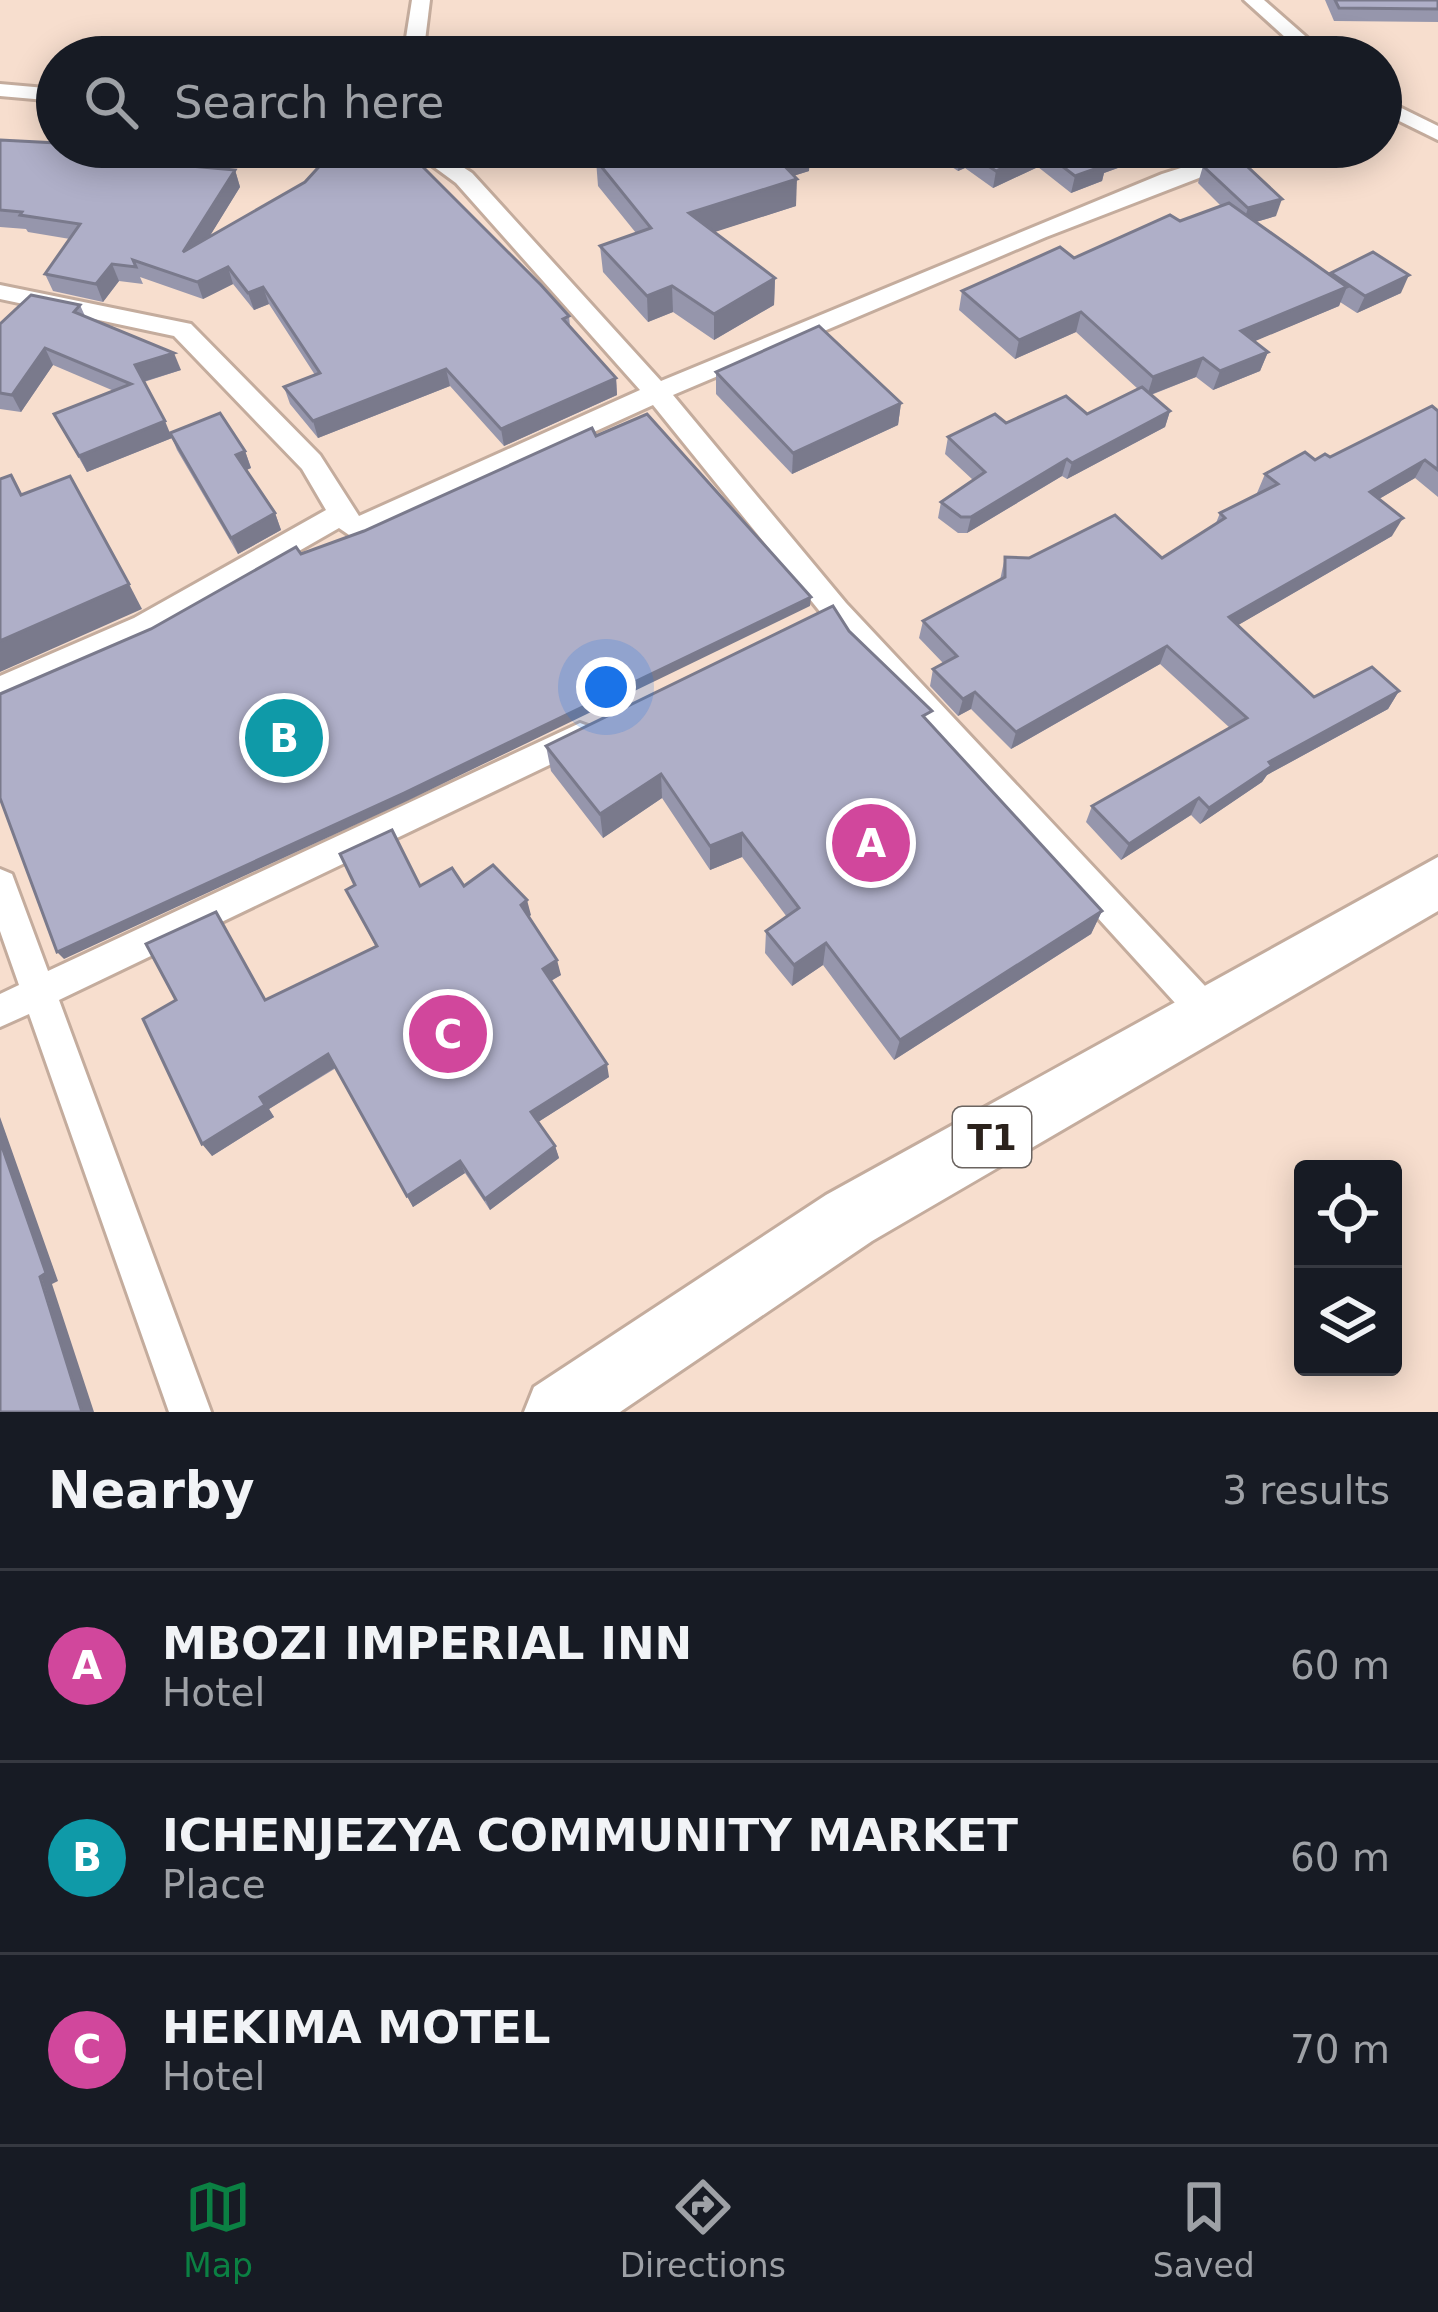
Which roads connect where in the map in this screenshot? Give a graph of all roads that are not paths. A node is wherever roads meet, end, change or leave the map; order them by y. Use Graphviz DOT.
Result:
graph roads {
  1 [pos="422,0"];
  2 [pos="1253,0"];
  3 [pos="416,36"];
  4 [pos="1295,36"];
  5 [pos="0,90"];
  6 [pos="36,93"];
  7 [pos="1402,115"];
  8 [pos="1438,134"];
  9 [pos="449,168"];
  10 [pos="1210,168"];
  11 [pos="0,292"];
  12 [pos="656,393"];
  13 [pos="342,514"];
  14 [pos="0,689"];
  15 [pos="603,724"];
  16 [pos="1438,882"];
  17 [pos="0,884"];
  18 [pos="39,993"];
  19 [pos="0,1011"];
  20 [pos="1208,1014"];
  21 [pos="190,1412"];
  22 [pos="559,1412"];
  1 -- 3 [label="street"];
  2 -- 4 [label="street"];
  5 -- 6 [label="street"];
  7 -- 8 [label="street"];
  9 -- 12 [label="street"];
  10 -- 12 [label="street"];
  11 -- 13 [label="street"];
  12 -- 13 [label="street"];
  12 -- 20 [label="street"];
  13 -- 14 [label="street"];
  15 -- 18 [label="street"];
  16 -- 20 [label="highway, T1"];
  17 -- 18 [label="street"];
  18 -- 19 [label="street"];
  18 -- 21 [label="street"];
  20 -- 22 [label="highway, T1"];
}
